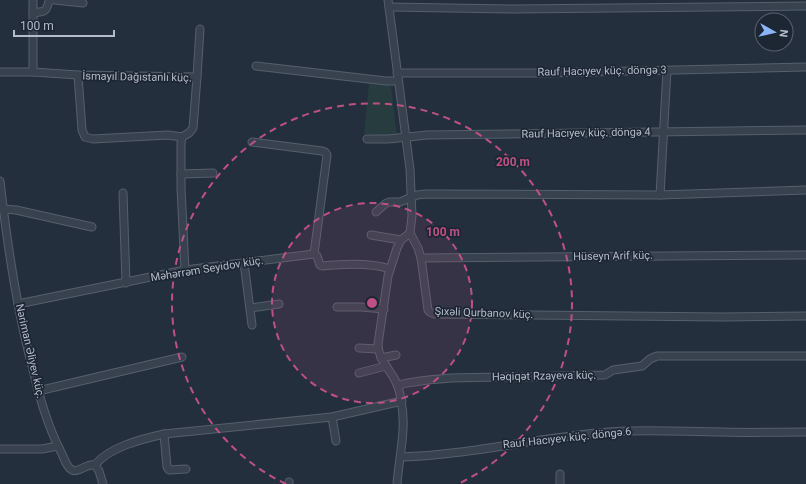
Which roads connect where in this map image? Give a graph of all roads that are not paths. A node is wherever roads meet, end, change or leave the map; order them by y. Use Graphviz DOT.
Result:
graph roads {
  1 [pos="32,0"];
  2 [pos="51,0"];
  3 [pos="55,0"];
  4 [pos="83,3"];
  5 [pos="388,4"];
  6 [pos="806,6"];
  7 [pos="33,13"];
  8 [pos="200,28"];
  9 [pos="256,66"];
  10 [pos="806,68"];
  11 [pos="667,70"];
  12 [pos="0,72"];
  13 [pos="33,72"];
  14 [pos="397,73"];
  15 [pos="78,75"];
  16 [pos="197,77"];
  17 [pos="398,81"];
  18 [pos="806,130"];
  19 [pos="664,132"];
  20 [pos="182,137"];
  21 [pos="406,138"];
  22 [pos="367,139"];
  23 [pos="252,142"];
  24 [pos="213,173"];
  25 [pos="181,174"];
  26 [pos="0,181"];
  27 [pos="806,190"];
  28 [pos="123,193"];
  29 [pos="660,195"];
  30 [pos="412,197"];
  31 [pos="3,210"];
  32 [pos="376,212"];
  33 [pos="92,228"];
  34 [pos="410,233"];
  35 [pos="372,235"];
  36 [pos="401,240"];
  37 [pos="314,254"];
  38 [pos="806,254"];
  39 [pos="421,258"];
  40 [pos="244,263"];
  41 [pos="390,269"];
  42 [pos="185,270"];
  43 [pos="126,283"];
  44 [pos="18,304"];
  45 [pos="279,304"];
  46 [pos="336,307"];
  47 [pos="250,308"];
  48 [pos="384,309"];
  49 [pos="806,316"];
  50 [pos="252,325"];
  51 [pos="359,348"];
  52 [pos="378,349"];
  53 [pos="396,355"];
  54 [pos="806,356"];
  55 [pos="182,357"];
  56 [pos="381,358"];
  57 [pos="386,366"];
  58 [pos="359,373"];
  59 [pos="398,385"];
  60 [pos="38,391"];
  61 [pos="402,401"];
  62 [pos="332,417"];
  63 [pos="806,432"];
  64 [pos="164,434"];
  65 [pos="336,441"];
  66 [pos="58,446"];
  67 [pos="0,449"];
  68 [pos="401,457"];
  69 [pos="95,465"];
  70 [pos="186,469"];
  71 [pos="560,474"];
  72 [pos="103,484"];
  73 [pos="397,484"];
  74 [pos="560,484"];
  1 -- 7 [label="street"];
  2 -- 7 [label="street"];
  3 -- 4 [label="street"];
  5 -- 6 [label="street"];
  5 -- 14 [label="street"];
  7 -- 13 [label="street"];
  8 -- 16 [label="street"];
  9 -- 17 [label="street"];
  10 -- 11 [label="street, Rauf Hacıyev küç. döngə 3"];
  11 -- 14 [label="street, Rauf Hacıyev küç. döngə 3"];
  11 -- 19 [label="street"];
  12 -- 13 [label="street, İsmayıl Dağıstanlı küç."];
  13 -- 15 [label="street, İsmayıl Dağıstanlı küç."];
  14 -- 17 [label="street"];
  15 -- 16 [label="street, İsmayıl Dağıstanlı küç."];
  15 -- 20 [label="street"];
  16 -- 20 [label="street, İsmayıl Dağıstanlı küç."];
  17 -- 21 [label="street"];
  18 -- 19 [label="street, Rauf Hacıyev küç. döngə 4"];
  19 -- 21 [label="street, Rauf Hacıyev küç. döngə 4"];
  19 -- 29 [label="street"];
  20 -- 25 [label="street"];
  21 -- 22 [label="street, Rauf Hacıyev küç. döngə 4"];
  21 -- 30 [label="street"];
  23 -- 37 [label="street"];
  24 -- 25 [label="street"];
  25 -- 42 [label="street"];
  26 -- 31 [label="street, Nəriman Əliyev küç."];
  27 -- 29 [label="street"];
  28 -- 43 [label="street"];
  29 -- 30 [label="street"];
  30 -- 32 [label="street"];
  30 -- 34 [label="street"];
  31 -- 33 [label="street"];
  31 -- 44 [label="street, Nəriman Əliyev küç."];
  34 -- 36 [label="street"];
  34 -- 39 [label="street, Şıxəli Qurbanov küç."];
  35 -- 36 [label="street"];
  36 -- 41 [label="street"];
  37 -- 40 [label="street, Məhərrəm Seyidov küç."];
  37 -- 41 [label="street"];
  38 -- 39 [label="street, Hüseyn Arif küç."];
  39 -- 49 [label="street, Şıxəli Qurbanov küç."];
  40 -- 42 [label="street, Məhərrəm Seyidov küç."];
  40 -- 47 [label="street"];
  41 -- 48 [label="street"];
  42 -- 43 [label="street, Məhərrəm Seyidov küç."];
  43 -- 44 [label="street, Məhərrəm Seyidov küç."];
  44 -- 60 [label="street, Nəriman Əliyev küç."];
  45 -- 47 [label="street"];
  46 -- 48 [label="street"];
  47 -- 50 [label="street"];
  48 -- 52 [label="street"];
  51 -- 52 [label="street"];
  52 -- 56 [label="street"];
  53 -- 56 [label="street"];
  54 -- 59 [label="street, Həqiqət Rzayeva küç."];
  55 -- 60 [label="street"];
  56 -- 57 [label="street"];
  57 -- 58 [label="street"];
  57 -- 59 [label="street"];
  59 -- 61 [label="street"];
  60 -- 66 [label="street, Nəriman Əliyev küç."];
  61 -- 62 [label="street"];
  61 -- 68 [label="street"];
  62 -- 64 [label="street"];
  62 -- 65 [label="street"];
  63 -- 68 [label="street, Rauf Hacıyev küç. döngə 6"];
  64 -- 69 [label="street"];
  64 -- 70 [label="street"];
  66 -- 67 [label="street"];
  66 -- 69 [label="street, Nəriman Əliyev küç."];
  68 -- 73 [label="street"];
  69 -- 72 [label="street"];
  71 -- 74 [label="street"];
}
